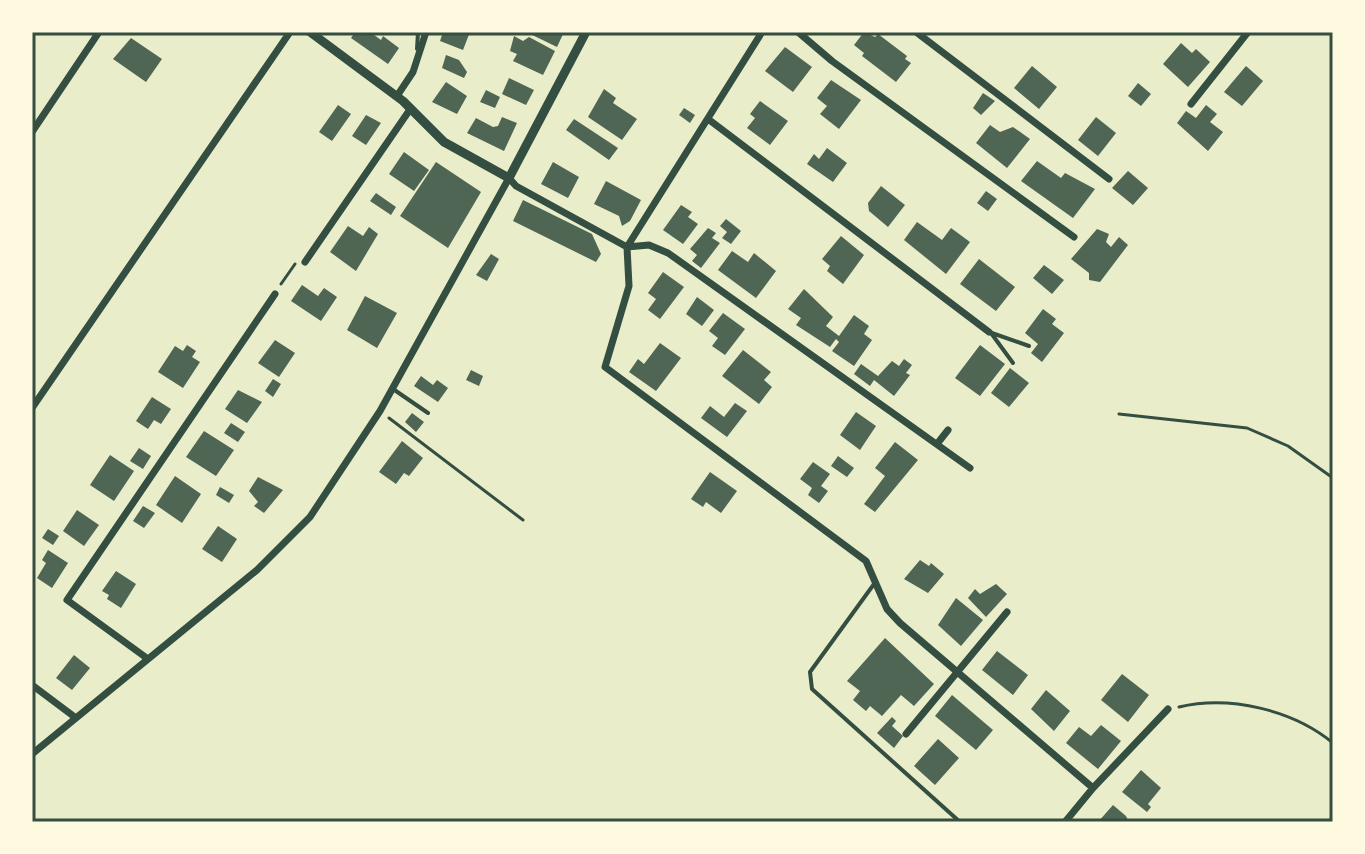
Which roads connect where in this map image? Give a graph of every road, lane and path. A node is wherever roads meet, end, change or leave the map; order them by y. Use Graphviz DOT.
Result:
graph roads {
  1 [pos="99,32"];
  2 [pos="290,32"];
  3 [pos="310,32"];
  4 [pos="418,32"];
  5 [pos="426,32"];
  6 [pos="586,32"];
  7 [pos="762,32"];
  8 [pos="798,32"];
  9 [pos="916,32"];
  10 [pos="1248,32"];
  11 [pos="418,59"];
  12 [pos="397,96"];
  13 [pos="1191,104"];
  14 [pos="411,108"];
  15 [pos="708,119"];
  16 [pos="32,132"];
  17 [pos="509,178"];
  18 [pos="1109,179"];
  19 [pos="1074,237"];
  20 [pos="627,247"];
  21 [pos="305,262"];
  22 [pos="275,294"];
  23 [pos="989,332"];
  24 [pos="1029,346"];
  25 [pos="1013,363"];
  26 [pos="393,389"];
  27 [pos="32,408"];
  28 [pos="380,411"];
  29 [pos="428,413"];
  30 [pos="1119,414"];
  31 [pos="948,430"];
  32 [pos="937,444"];
  33 [pos="970,468"];
  34 [pos="1333,478"];
  35 [pos="523,520"];
  36 [pos="875,582"];
  37 [pos="1007,612"];
  38 [pos="148,659"];
  39 [pos="958,672"];
  40 [pos="32,685"];
  41 [pos="1168,709"];
  42 [pos="76,718"];
  43 [pos="906,734"];
  44 [pos="1333,743"];
  45 [pos="32,754"];
  46 [pos="1093,788"];
  47 [pos="960,822"];
  48 [pos="1065,822"];
  1 -- 16 [label="street"];
  2 -- 27 [label="street"];
  3 -- 12 [label="street"];
  4 -- 11 [label="lane"];
  5 -- 11 [label="street"];
  6 -- 17 [label="street"];
  7 -- 15 [label="street"];
  8 -- 19 [label="street"];
  9 -- 18 [label="street"];
  10 -- 13 [label="street"];
  11 -- 12 [label="street"];
  12 -- 14 [label="street"];
  14 -- 17 [label="street"];
  14 -- 21 [label="street"];
  15 -- 20 [label="street"];
  15 -- 23 [label="street"];
  17 -- 20 [label="street"];
  17 -- 26 [label="street"];
  20 -- 32 [label="street"];
  20 -- 36 [label="street"];
  22 -- 38 [label="street"];
  23 -- 24 [label="lane"];
  23 -- 25 [label="lane"];
  26 -- 28 [label="street"];
  26 -- 29 [label="lane"];
  28 -- 35 [label="path"];
  28 -- 38 [label="street"];
  30 -- 34 [label="path"];
  31 -- 32 [label="street"];
  32 -- 33 [label="street"];
  36 -- 39 [label="street"];
  36 -- 47 [label="lane"];
  37 -- 39 [label="street"];
  38 -- 42 [label="street"];
  39 -- 43 [label="street"];
  39 -- 46 [label="street"];
  40 -- 42 [label="street"];
  41 -- 44 [label="path"];
  41 -- 46 [label="street"];
  42 -- 45 [label="street"];
  46 -- 48 [label="street"];
}
